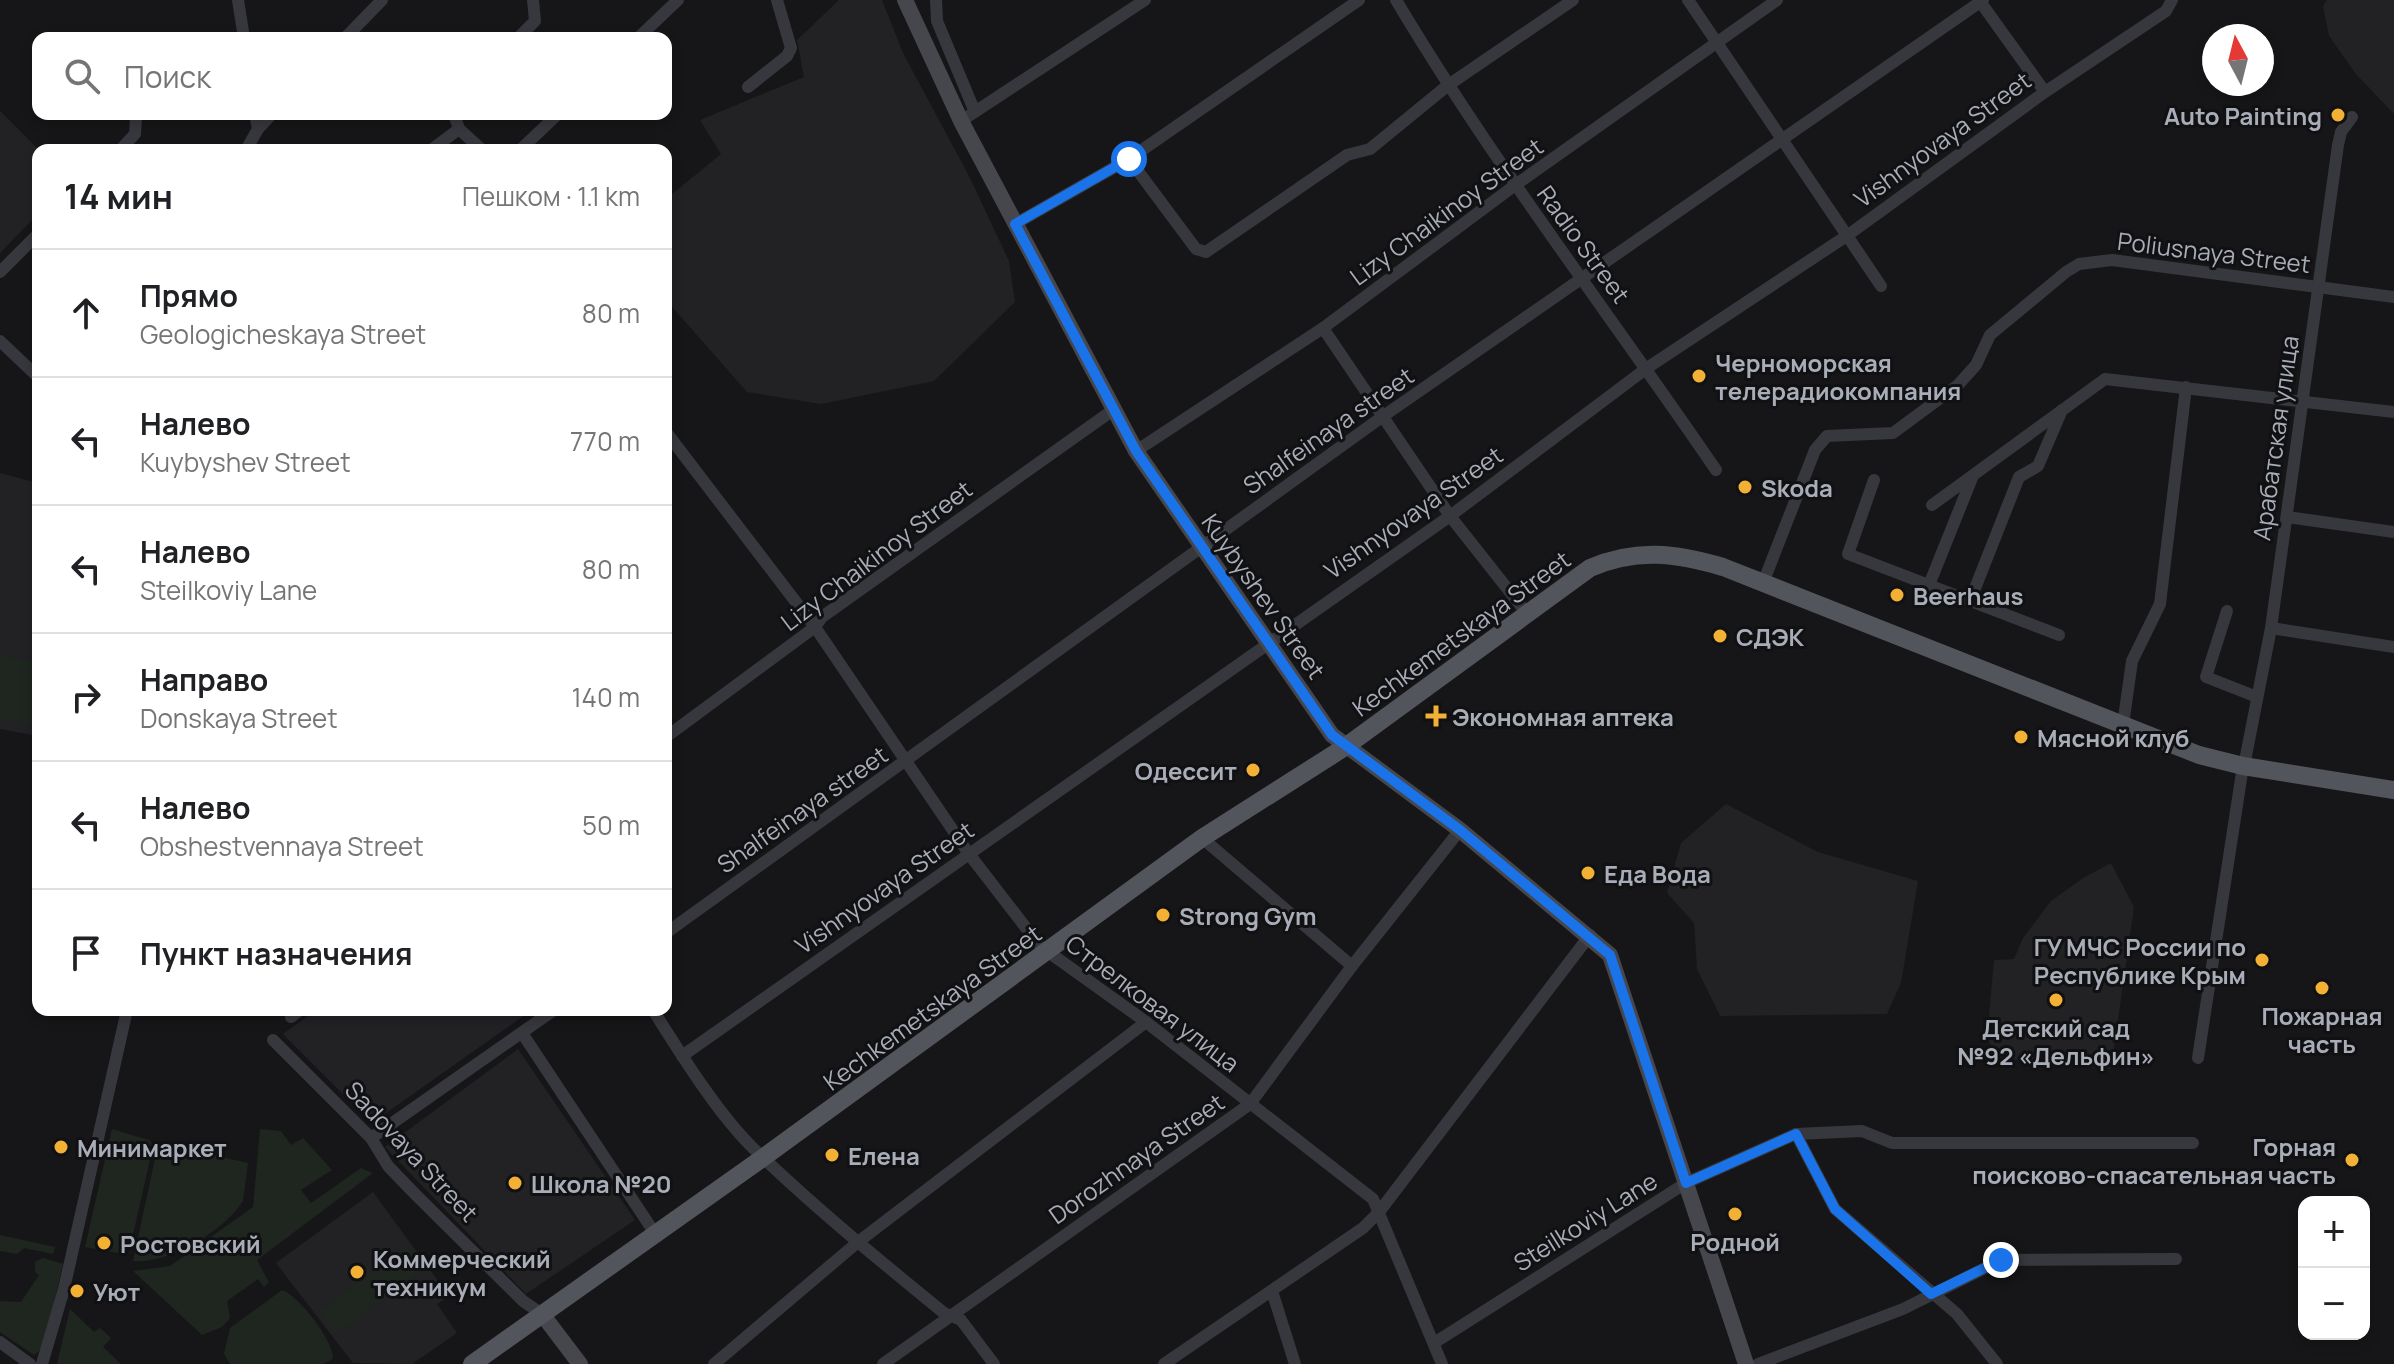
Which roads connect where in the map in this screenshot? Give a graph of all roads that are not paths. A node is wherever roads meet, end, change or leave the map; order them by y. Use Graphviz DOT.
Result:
graph roads {
  1 [pos="238,0"];
  2 [pos="382,0"];
  3 [pos="533,0"];
  4 [pos="678,0"];
  5 [pos="777,0"];
  6 [pos="905,0"];
  7 [pos="936,0"];
  8 [pos="1145,0"];
  9 [pos="1359,0"];
  10 [pos="1396,0"];
  11 [pos="1573,0"];
  12 [pos="1688,0"];
  13 [pos="1777,0"];
  14 [pos="1981,1"];
  15 [pos="2171,3"];
  16 [pos="243,32"];
  17 [pos="351,32"];
  18 [pos="524,32"];
  19 [pos="644,32"];
  20 [pos="1716,43"];
  21 [pos="1447,86"];
  22 [pos="748,87"];
  23 [pos="2045,92"];
  24 [pos="968,117"];
  25 [pos="2352,117"];
  26 [pos="136,120"];
  27 [pos="256,120"];
  28 [pos="266,120"];
  29 [pos="456,120"];
  30 [pos="552,120"];
  31 [pos="258,129"];
  32 [pos="459,129"];
  33 [pos="1783,137"];
  34 [pos="126,144"];
  35 [pos="249,144"];
  36 [pos="439,144"];
  37 [pos="475,144"];
  38 [pos="526,144"];
  39 [pos="1129,159"];
  40 [pos="1514,186"];
  41 [pos="1015,224"];
  42 [pos="1848,235"];
  43 [pos="32,240"];
  44 [pos="0,272"];
  45 [pos="1584,278"];
  46 [pos="1881,286"];
  47 [pos="2318,287"];
  48 [pos="2394,297"];
  49 [pos="1323,328"];
  50 [pos="0,341"];
  51 [pos="1647,368"];
  52 [pos="32,371"];
  53 [pos="2186,387"];
  54 [pos="2303,399"];
  55 [pos="1113,410"];
  56 [pos="2062,410"];
  57 [pos="2394,412"];
  58 [pos="1382,417"];
  59 [pos="672,440"];
  60 [pos="1136,451"];
  61 [pos="1716,470"];
  62 [pos="1973,475"];
  63 [pos="1874,480"];
  64 [pos="1932,505"];
  65 [pos="1450,516"];
  66 [pos="2287,517"];
  67 [pos="2394,532"];
  68 [pos="1200,548"];
  69 [pos="1763,583"];
  70 [pos="1929,585"];
  71 [pos="1970,601"];
  72 [pos="2227,611"];
  73 [pos="1529,616"];
  74 [pos="815,627"];
  75 [pos="2271,628"];
  76 [pos="2059,635"];
  77 [pos="1268,641"];
  78 [pos="2394,647"];
  79 [pos="2257,697"];
  80 [pos="2123,725"];
  81 [pos="672,733"];
  82 [pos="1345,747"];
  83 [pos="907,761"];
  84 [pos="2243,766"];
  85 [pos="2394,790"];
  86 [pos="1460,830"];
  87 [pos="1202,838"];
  88 [pos="969,854"];
  89 [pos="672,929"];
  90 [pos="1590,935"];
  91 [pos="1047,953"];
  92 [pos="1352,966"];
  93 [pos="126,1016"];
  94 [pos="542,1016"];
  95 [pos="657,1016"];
  96 [pos="1146,1022"];
  97 [pos="522,1033"];
  98 [pos="273,1040"];
  99 [pos="682,1056"];
  100 [pos="2198,1058"];
  101 [pos="1250,1104"];
  102 [pos="1796,1134"];
  103 [pos="371,1138"];
  104 [pos="2193,1143"];
  105 [pos="764,1157"];
  106 [pos="1686,1183"];
  107 [pos="1379,1212"];
  108 [pos="654,1232"];
  109 [pos="858,1242"];
  110 [pos="2176,1259"];
  111 [pos="1272,1291"];
  112 [pos="1931,1294"];
  113 [pos="542,1314"];
  114 [pos="952,1316"];
  115 [pos="0,1342"];
  116 [pos="1434,1343"];
  117 [pos="30,1364"];
  118 [pos="42,1364"];
  119 [pos="472,1364"];
  120 [pos="580,1364"];
  121 [pos="714,1364"];
  122 [pos="883,1364"];
  123 [pos="994,1364"];
  124 [pos="1164,1364"];
  125 [pos="1295,1364"];
  126 [pos="1442,1364"];
  127 [pos="1746,1364"];
  128 [pos="1758,1364"];
  129 [pos="1997,1364"];
  1 -- 16 [label="street"];
  2 -- 17 [label="street"];
  3 -- 18 [label="street"];
  4 -- 19 [label="street"];
  5 -- 22 [label="street"];
  6 -- 24 [label="main road, Kuybyshev Street"];
  7 -- 24 [label="street"];
  8 -- 24 [label="street"];
  9 -- 39 [label="street"];
  10 -- 21 [label="street, Radio Street"];
  11 -- 21 [label="street"];
  12 -- 20 [label="street"];
  13 -- 20 [label="street, Lizy Chaikinoy Street"];
  14 -- 23 [label="street"];
  14 -- 33 [label="street, Shalfeinaya street"];
  15 -- 23 [label="street, Vishnyovaya Street"];
  20 -- 33 [label="street"];
  20 -- 40 [label="street, Lizy Chaikinoy Street"];
  21 -- 39 [label="street"];
  21 -- 40 [label="street, Radio Street"];
  23 -- 42 [label="street, Vishnyovaya Street"];
  24 -- 41 [label="main road, Kuybyshev Street"];
  25 -- 47 [label="street, Арабатская улица"];
  26 -- 34 [label="street"];
  27 -- 31 [label="street"];
  28 -- 31 [label="street"];
  29 -- 32 [label="street"];
  30 -- 38 [label="street"];
  31 -- 35 [label="street"];
  32 -- 36 [label="street"];
  32 -- 37 [label="street"];
  33 -- 42 [label="street"];
  33 -- 45 [label="street, Shalfeinaya street"];
  39 -- 41 [label="street"];
  40 -- 45 [label="street, Radio Street"];
  40 -- 49 [label="street, Lizy Chaikinoy Street"];
  41 -- 55 [label="main road, Kuybyshev Street"];
  42 -- 46 [label="street"];
  42 -- 51 [label="street, Vishnyovaya Street"];
  43 -- 44 [label="street"];
  45 -- 51 [label="street, Radio Street"];
  45 -- 58 [label="street, Shalfeinaya street"];
  47 -- 48 [label="street, Poliusnaya Street"];
  47 -- 54 [label="street, Арабатская улица"];
  47 -- 69 [label="street, Poliusnaya Street"];
  49 -- 58 [label="street"];
  49 -- 60 [label="street, Lizy Chaikinoy Street"];
  50 -- 52 [label="street"];
  51 -- 61 [label="street, Radio Street"];
  51 -- 65 [label="street, Vishnyovaya Street"];
  53 -- 54 [label="street"];
  53 -- 56 [label="street"];
  53 -- 80 [label="street"];
  54 -- 57 [label="street"];
  54 -- 66 [label="street, Арабатская улица"];
  55 -- 60 [label="main road, Kuybyshev Street"];
  55 -- 74 [label="street, Lizy Chaikinoy Street"];
  56 -- 62 [label="street"];
  56 -- 71 [label="street"];
  58 -- 65 [label="street"];
  58 -- 68 [label="street, Shalfeinaya street"];
  59 -- 74 [label="street, Стрелковая улица"];
  60 -- 68 [label="main road, Kuybyshev Street"];
  62 -- 64 [label="street"];
  62 -- 70 [label="street"];
  63 -- 70 [label="street"];
  65 -- 73 [label="street"];
  65 -- 77 [label="street, Vishnyovaya Street"];
  66 -- 67 [label="street"];
  66 -- 75 [label="street, Арабатская улица"];
  68 -- 77 [label="main road, Kuybyshev Street"];
  68 -- 83 [label="street, Shalfeinaya street"];
  69 -- 73 [label="main road, Kechkemetskaya Street"];
  69 -- 80 [label="main road, Kechkemetskaya Street"];
  70 -- 71 [label="street"];
  71 -- 76 [label="street"];
  72 -- 79 [label="street"];
  73 -- 82 [label="main road, Kechkemetskaya Street"];
  74 -- 81 [label="street, Lizy Chaikinoy Street"];
  74 -- 83 [label="street, Стрелковая улица"];
  75 -- 78 [label="street"];
  75 -- 79 [label="street, Арабатская улица"];
  77 -- 82 [label="main road, Kuybyshev Street"];
  77 -- 88 [label="street, Vishnyovaya Street"];
  79 -- 84 [label="street, Арабатская улица"];
  80 -- 84 [label="main road, Kechkemetskaya Street"];
  82 -- 86 [label="main road, Kuybyshev Street"];
  82 -- 87 [label="main road, Kechkemetskaya Street"];
  83 -- 88 [label="street, Стрелковая улица"];
  83 -- 89 [label="street, Shalfeinaya street"];
  84 -- 85 [label="main road, Kechkemetskaya Street"];
  84 -- 100 [label="street, Арабатская улица"];
  86 -- 90 [label="main road, Kuybyshev Street"];
  86 -- 92 [label="street, Dorozhnaya Street"];
  87 -- 91 [label="main road, Kechkemetskaya Street"];
  87 -- 92 [label="street"];
  88 -- 91 [label="street, Стрелковая улица"];
  88 -- 99 [label="street, Vishnyovaya Street"];
  90 -- 106 [label="main road, Kuybyshev Street"];
  90 -- 107 [label="street"];
  91 -- 96 [label="street, Стрелковая улица"];
  91 -- 105 [label="main road, Kechkemetskaya Street"];
  92 -- 101 [label="street, Dorozhnaya Street"];
  93 -- 118 [label="street"];
  94 -- 97 [label="street"];
  95 -- 99 [label="street"];
  96 -- 101 [label="street, Стрелковая улица"];
  96 -- 109 [label="street"];
  97 -- 103 [label="street"];
  97 -- 108 [label="street"];
  98 -- 103 [label="street, Sadovaya Street"];
  99 -- 105 [label="street"];
  101 -- 107 [label="street, Стрелковая улица"];
  101 -- 114 [label="street, Dorozhnaya Street"];
  102 -- 104 [label="street, Steilkoviy Lane"];
  102 -- 106 [label="street, Steilkoviy Lane"];
  102 -- 112 [label="street"];
  103 -- 113 [label="street, Sadovaya Street"];
  105 -- 108 [label="main road, Kechkemetskaya Street"];
  105 -- 109 [label="street"];
  106 -- 116 [label="street, Steilkoviy Lane"];
  106 -- 127 [label="main road, Kuybyshev Street"];
  107 -- 111 [label="street"];
  107 -- 116 [label="street, Стрелковая улица"];
  108 -- 113 [label="main road, Kechkemetskaya Street"];
  109 -- 114 [label="street"];
  109 -- 121 [label="street"];
  110 -- 112 [label="street"];
  111 -- 124 [label="street"];
  111 -- 125 [label="street"];
  112 -- 128 [label="street"];
  112 -- 129 [label="street"];
  113 -- 119 [label="main road, Kechkemetskaya Street"];
  113 -- 120 [label="main road, Sadovaya Street"];
  114 -- 122 [label="street, Dorozhnaya Street"];
  114 -- 123 [label="street"];
  115 -- 117 [label="street"];
  116 -- 126 [label="street, Стрелковая улица"];
}
